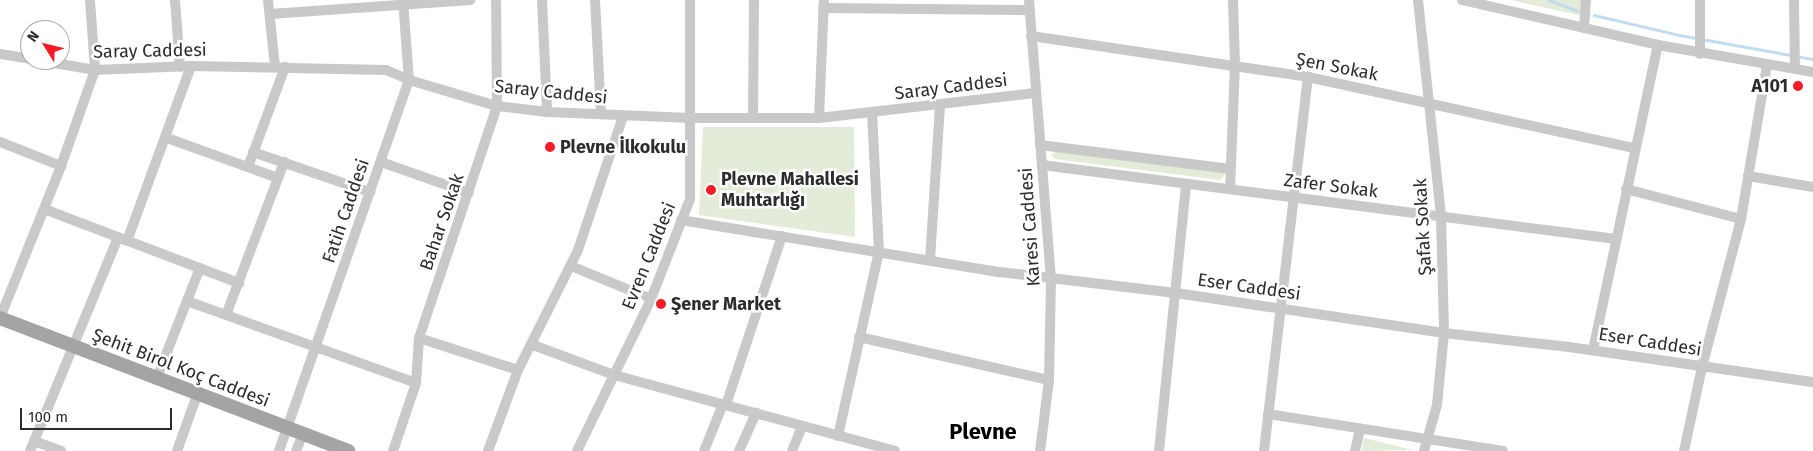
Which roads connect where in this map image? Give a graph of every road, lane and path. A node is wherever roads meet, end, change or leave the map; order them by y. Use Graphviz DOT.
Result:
graph roads {
  1 [pos="90,0"];
  2 [pos="175,0"];
  3 [pos="268,0"];
  4 [pos="459,0"];
  5 [pos="471,0"];
  6 [pos="496,0"];
  7 [pos="542,0"];
  8 [pos="595,0"];
  9 [pos="690,0"];
  10 [pos="754,0"];
  11 [pos="1233,0"];
  12 [pos="1418,0"];
  13 [pos="1462,0"];
  14 [pos="1586,0"];
  15 [pos="1700,0"];
  16 [pos="1794,0"];
  17 [pos="403,3"];
  18 [pos="824,4"];
  19 [pos="1029,5"];
  20 [pos="270,14"];
  21 [pos="1584,28"];
  22 [pos="1031,36"];
  23 [pos="1658,45"];
  24 [pos="0,54"];
  25 [pos="1700,54"];
  26 [pos="20,57"];
  27 [pos="1235,65"];
  28 [pos="1768,65"];
  29 [pos="70,66"];
  30 [pos="192,66"];
  31 [pos="180,67"];
  32 [pos="280,67"];
  33 [pos="1795,68"];
  34 [pos="95,70"];
  35 [pos="1813,72"];
  36 [pos="1308,77"];
  37 [pos="409,80"];
  38 [pos="1035,93"];
  39 [pos="1428,101"];
  40 [pos="940,104"];
  41 [pos="498,106"];
  42 [pos="547,112"];
  43 [pos="601,113"];
  44 [pos="872,113"];
  45 [pos="623,116"];
  46 [pos="690,118"];
  47 [pos="753,118"];
  48 [pos="820,118"];
  49 [pos="167,138"];
  50 [pos="0,142"];
  51 [pos="1040,145"];
  52 [pos="1634,148"];
  53 [pos="254,152"];
  54 [pos="284,162"];
  55 [pos="380,162"];
  56 [pos="1042,165"];
  57 [pos="61,166"];
  58 [pos="248,167"];
  59 [pos="1230,169"];
  60 [pos="1748,176"];
  61 [pos="278,178"];
  62 [pos="1186,185"];
  63 [pos="1813,187"];
  64 [pos="1230,189"];
  65 [pos="1626,189"];
  66 [pos="370,192"];
  67 [pos="469,193"];
  68 [pos="1292,197"];
  69 [pos="44,209"];
  70 [pos="1440,216"];
  71 [pos="1741,219"];
  72 [pos="681,220"];
  73 [pos="782,236"];
  74 [pos="123,239"];
  75 [pos="1616,239"];
  76 [pos="878,251"];
  77 [pos="930,260"];
  78 [pos="571,266"];
  79 [pos="200,268"];
  80 [pos="1051,278"];
  81 [pos="238,283"];
  82 [pos="1176,293"];
  83 [pos="651,299"];
  84 [pos="187,301"];
  85 [pos="1280,307"];
  86 [pos="226,315"];
  87 [pos="0,318"];
  88 [pos="1444,333"];
  89 [pos="860,337"];
  90 [pos="419,338"];
  91 [pos="533,345"];
  92 [pos="75,348"];
  93 [pos="315,348"];
  94 [pos="1593,350"];
  95 [pos="1702,367"];
  96 [pos="518,370"];
  97 [pos="614,375"];
  98 [pos="156,380"];
  99 [pos="1049,380"];
  100 [pos="1813,382"];
  101 [pos="416,384"];
  102 [pos="197,395"];
  103 [pos="724,405"];
  104 [pos="756,413"];
  105 [pos="1268,414"];
  106 [pos="802,426"];
  107 [pos="287,428"];
  108 [pos="1360,428"];
  109 [pos="303,434"];
  110 [pos="838,436"];
  111 [pos="1428,439"];
  112 [pos="32,446"];
  113 [pos="342,450"];
  114 [pos="62,451"];
  115 [pos="177,451"];
  116 [pos="278,451"];
  117 [pos="296,451"];
  118 [pos="393,451"];
  119 [pos="488,451"];
  120 [pos="577,451"];
  121 [pos="704,451"];
  122 [pos="739,451"];
  123 [pos="792,451"];
  124 [pos="895,451"];
  125 [pos="1040,451"];
  126 [pos="1159,451"];
  127 [pos="1264,451"];
  128 [pos="1355,451"];
  129 [pos="1424,451"];
  130 [pos="1503,451"];
  131 [pos="1684,451"];
  1 -- 34 [label="street"];
  2 -- 31 [label="street"];
  3 -- 20 [label="street"];
  4 -- 5 [label="street"];
  4 -- 17 [label="street"];
  6 -- 41 [label="street, Bahar Sokak"];
  7 -- 42 [label="street"];
  8 -- 43 [label="street"];
  9 -- 46 [label="street, Evren Caddesi"];
  10 -- 47 [label="street"];
  11 -- 27 [label="street"];
  12 -- 39 [label="street, Şafak Sokak"];
  13 -- 21 [label="street"];
  14 -- 21 [label="street"];
  15 -- 25 [label="street"];
  16 -- 33 [label="street"];
  17 -- 20 [label="street"];
  17 -- 37 [label="street, Fatih Caddesi"];
  18 -- 19 [label="street"];
  18 -- 48 [label="street"];
  19 -- 22 [label="street, Karesi Caddesi"];
  20 -- 32 [label="street"];
  21 -- 23 [label="street"];
  22 -- 27 [label="street, Şen Sokak"];
  22 -- 38 [label="street, Karesi Caddesi"];
  23 -- 25 [label="street"];
  23 -- 52 [label="street"];
  24 -- 26 [label="street"];
  25 -- 28 [label="street"];
  27 -- 36 [label="street, Şen Sokak"];
  27 -- 59 [label="street"];
  28 -- 33 [label="street"];
  28 -- 60 [label="street"];
  29 -- 34 [label="street, Saray Caddesi"];
  30 -- 31 [label="street, Saray Caddesi"];
  30 -- 32 [label="street, Saray Caddesi"];
  30 -- 49 [label="street"];
  31 -- 34 [label="street, Saray Caddesi"];
  32 -- 37 [label="street, Saray Caddesi"];
  32 -- 53 [label="street"];
  33 -- 35 [label="street"];
  34 -- 57 [label="street"];
  36 -- 39 [label="street, Şen Sokak"];
  36 -- 68 [label="street"];
  37 -- 41 [label="street, Saray Caddesi"];
  37 -- 55 [label="street, Fatih Caddesi"];
  38 -- 40 [label="street, Saray Caddesi"];
  38 -- 51 [label="street, Karesi Caddesi"];
  39 -- 52 [label="street, Şen Sokak"];
  39 -- 70 [label="street, Şafak Sokak"];
  40 -- 44 [label="street, Saray Caddesi"];
  40 -- 77 [label="street"];
  41 -- 42 [label="street, Saray Caddesi"];
  41 -- 67 [label="street, Bahar Sokak"];
  42 -- 43 [label="street, Saray Caddesi"];
  43 -- 45 [label="street, Saray Caddesi"];
  44 -- 48 [label="street, Saray Caddesi"];
  44 -- 76 [label="street"];
  45 -- 46 [label="street, Saray Caddesi"];
  45 -- 78 [label="street"];
  46 -- 47 [label="street, Saray Caddesi"];
  46 -- 72 [label="street, Evren Caddesi"];
  47 -- 48 [label="street, Saray Caddesi"];
  49 -- 58 [label="street"];
  49 -- 74 [label="street"];
  50 -- 57 [label="street"];
  51 -- 56 [label="street, Karesi Caddesi"];
  51 -- 59 [label="street"];
  52 -- 65 [label="street"];
  53 -- 54 [label="street"];
  53 -- 58 [label="street"];
  54 -- 61 [label="street"];
  54 -- 66 [label="street"];
  55 -- 66 [label="street, Fatih Caddesi"];
  55 -- 67 [label="street"];
  56 -- 62 [label="street, Zafer Sokak"];
  56 -- 80 [label="street, Karesi Caddesi"];
  57 -- 69 [label="street"];
  58 -- 61 [label="street"];
  59 -- 64 [label="street"];
  60 -- 63 [label="street"];
  60 -- 71 [label="street"];
  61 -- 81 [label="street"];
  62 -- 64 [label="street, Zafer Sokak"];
  62 -- 82 [label="street"];
  64 -- 68 [label="street, Zafer Sokak"];
  65 -- 71 [label="street"];
  65 -- 75 [label="street"];
  66 -- 93 [label="street, Fatih Caddesi"];
  67 -- 90 [label="street, Bahar Sokak"];
  68 -- 70 [label="street, Zafer Sokak"];
  68 -- 85 [label="street"];
  69 -- 74 [label="street"];
  69 -- 87 [label="street"];
  70 -- 75 [label="street, Zafer Sokak"];
  70 -- 88 [label="street, Şafak Sokak"];
  71 -- 95 [label="street"];
  72 -- 73 [label="street, Eser Caddesi"];
  72 -- 83 [label="street, Evren Caddesi"];
  73 -- 76 [label="street, Eser Caddesi"];
  73 -- 103 [label="street"];
  74 -- 79 [label="street"];
  74 -- 92 [label="street"];
  75 -- 94 [label="street"];
  76 -- 77 [label="street, Eser Caddesi"];
  76 -- 89 [label="street"];
  77 -- 80 [label="street, Eser Caddesi"];
  78 -- 83 [label="street"];
  78 -- 91 [label="street"];
  79 -- 81 [label="street"];
  79 -- 84 [label="street"];
  80 -- 82 [label="street, Eser Caddesi"];
  80 -- 99 [label="street, Karesi Caddesi"];
  81 -- 86 [label="street"];
  82 -- 85 [label="street, Eser Caddesi"];
  82 -- 126 [label="street"];
  83 -- 97 [label="street, Evren Caddesi"];
  84 -- 86 [label="street"];
  84 -- 98 [label="street"];
  85 -- 88 [label="street, Eser Caddesi"];
  85 -- 105 [label="street"];
  86 -- 93 [label="street"];
  87 -- 92 [label="main road, Şehit Birol Koç Caddesi"];
  88 -- 94 [label="street, Eser Caddesi"];
  88 -- 111 [label="street, Şafak Sokak"];
  89 -- 99 [label="street"];
  89 -- 110 [label="street"];
  90 -- 96 [label="street"];
  90 -- 101 [label="street, Bahar Sokak"];
  91 -- 96 [label="street"];
  91 -- 97 [label="street"];
  92 -- 98 [label="main road, Şehit Birol Koç Caddesi"];
  92 -- 112 [label="street"];
  93 -- 101 [label="street"];
  93 -- 107 [label="street, Fatih Caddesi"];
  94 -- 95 [label="street, Eser Caddesi"];
  95 -- 100 [label="street, Eser Caddesi"];
  95 -- 131 [label="street"];
  96 -- 119 [label="street"];
  97 -- 103 [label="street"];
  97 -- 120 [label="street, Evren Caddesi"];
  98 -- 102 [label="main road, Şehit Birol Koç Caddesi"];
  99 -- 125 [label="street, Karesi Caddesi"];
  101 -- 118 [label="street, Bahar Sokak"];
  102 -- 107 [label="main road, Şehit Birol Koç Caddesi"];
  102 -- 115 [label="street"];
  103 -- 104 [label="street"];
  103 -- 121 [label="street"];
  104 -- 106 [label="street"];
  104 -- 122 [label="street"];
  105 -- 108 [label="street"];
  105 -- 127 [label="street"];
  106 -- 110 [label="street"];
  106 -- 123 [label="street"];
  107 -- 109 [label="main road, Şehit Birol Koç Caddesi"];
  107 -- 116 [label="street, Fatih Caddesi"];
  108 -- 111 [label="street"];
  108 -- 128 [label="street"];
  109 -- 113 [label="main road, Şehit Birol Koç Caddesi"];
  109 -- 117 [label="street"];
  110 -- 124 [label="street"];
  111 -- 129 [label="street, Şafak Sokak"];
  111 -- 130 [label="street"];
  112 -- 114 [label="street"];
}
